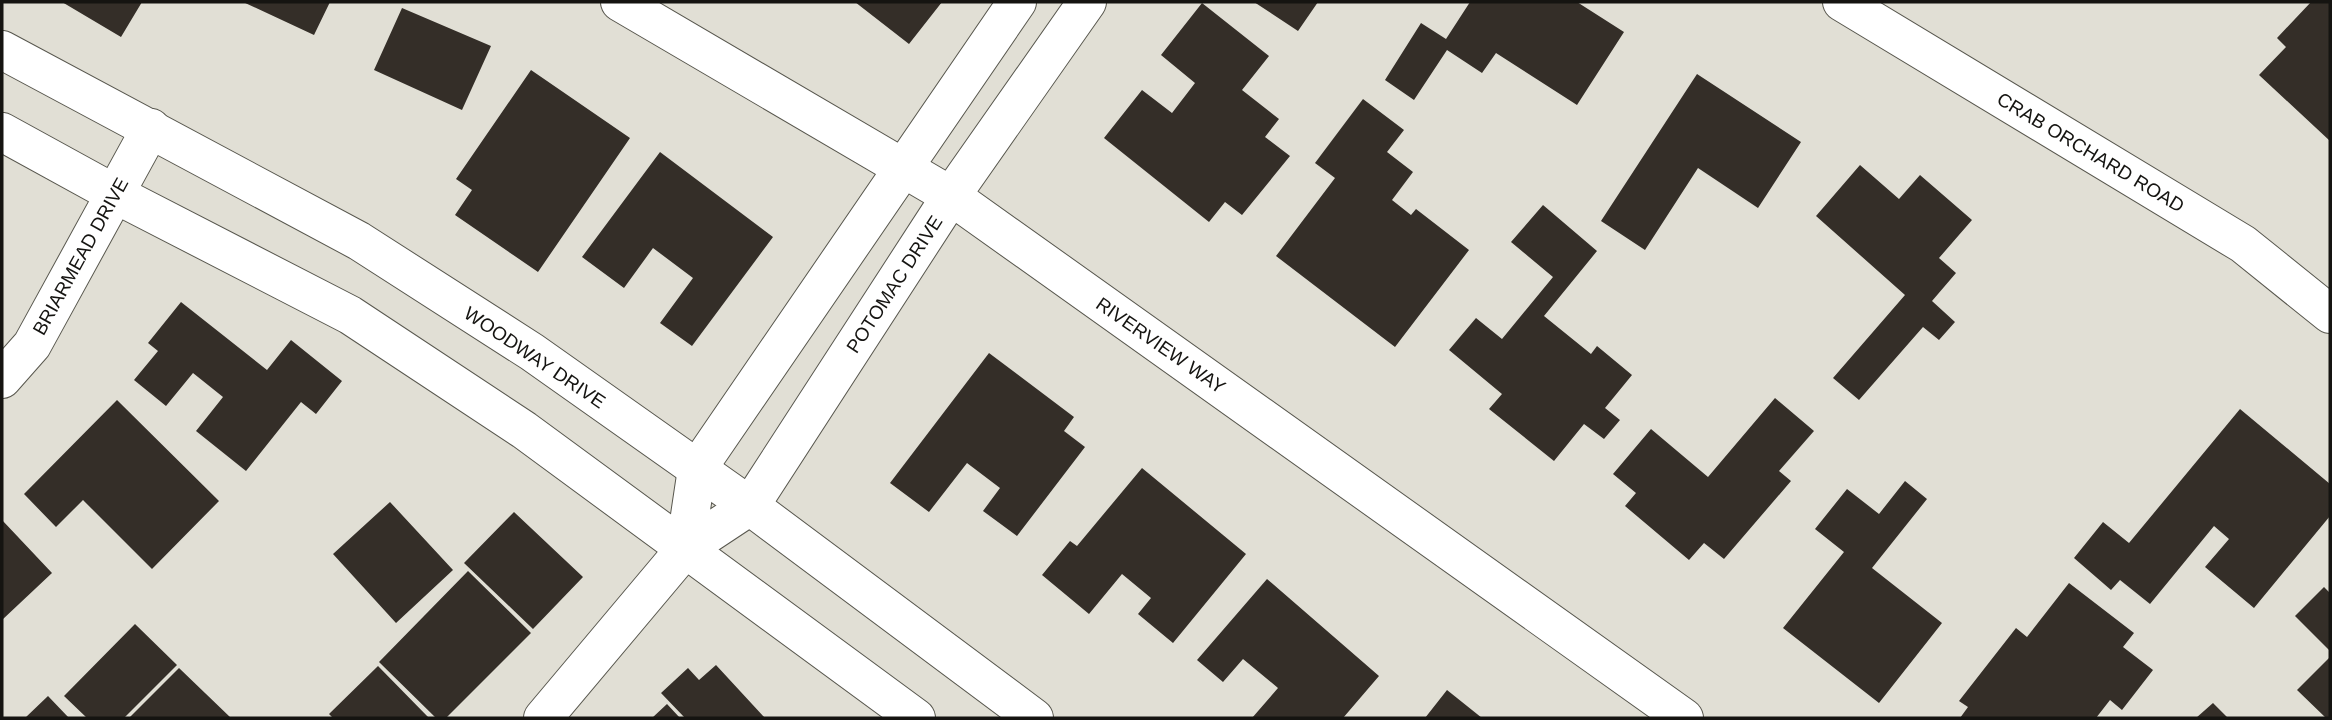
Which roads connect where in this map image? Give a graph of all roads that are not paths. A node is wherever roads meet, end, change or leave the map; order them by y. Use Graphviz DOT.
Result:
graph roads {
  1 [pos="620,2"];
  2 [pos="1017,2"];
  3 [pos="1087,2"];
  4 [pos="1842,2"];
  5 [pos="2,50"];
  6 [pos="150,128"];
  7 [pos="2,132"];
  8 [pos="903,167"];
  9 [pos="115,194"];
  10 [pos="951,196"];
  11 [pos="2330,314"];
  12 [pos="2,379"];
  13 [pos="698,469"];
  14 [pos="750,506"];
  15 [pos="685,550"];
  16 [pos="543,718"];
  17 [pos="916,718"];
  18 [pos="1034,718"];
  19 [pos="1684,718"];
  1 -- 8 [label="street, RIVERVIEW WAY"];
  2 -- 8 [label="street"];
  3 -- 10 [label="street, POTOMAC DRIVE"];
  4 -- 11 [label="street, CRAB ORCHARD ROAD"];
  5 -- 6 [label="street, WOODWAY DRIVE"];
  6 -- 9 [label="street, BRIARMEAD DRIVE"];
  6 -- 13 [label="street, WOODWAY DRIVE"];
  7 -- 9 [label="street"];
  8 -- 10 [label="street, RIVERVIEW WAY"];
  8 -- 13 [label="street"];
  9 -- 12 [label="street, BRIARMEAD DRIVE"];
  9 -- 15 [label="street"];
  10 -- 14 [label="street, POTOMAC DRIVE"];
  10 -- 19 [label="street, RIVERVIEW WAY"];
  13 -- 14 [label="street, WOODWAY DRIVE"];
  13 -- 15 [label="street"];
  14 -- 15 [label="street, POTOMAC DRIVE"];
  14 -- 18 [label="street, WOODWAY DRIVE"];
  15 -- 16 [label="street, POTOMAC DRIVE"];
  15 -- 17 [label="street"];
}
